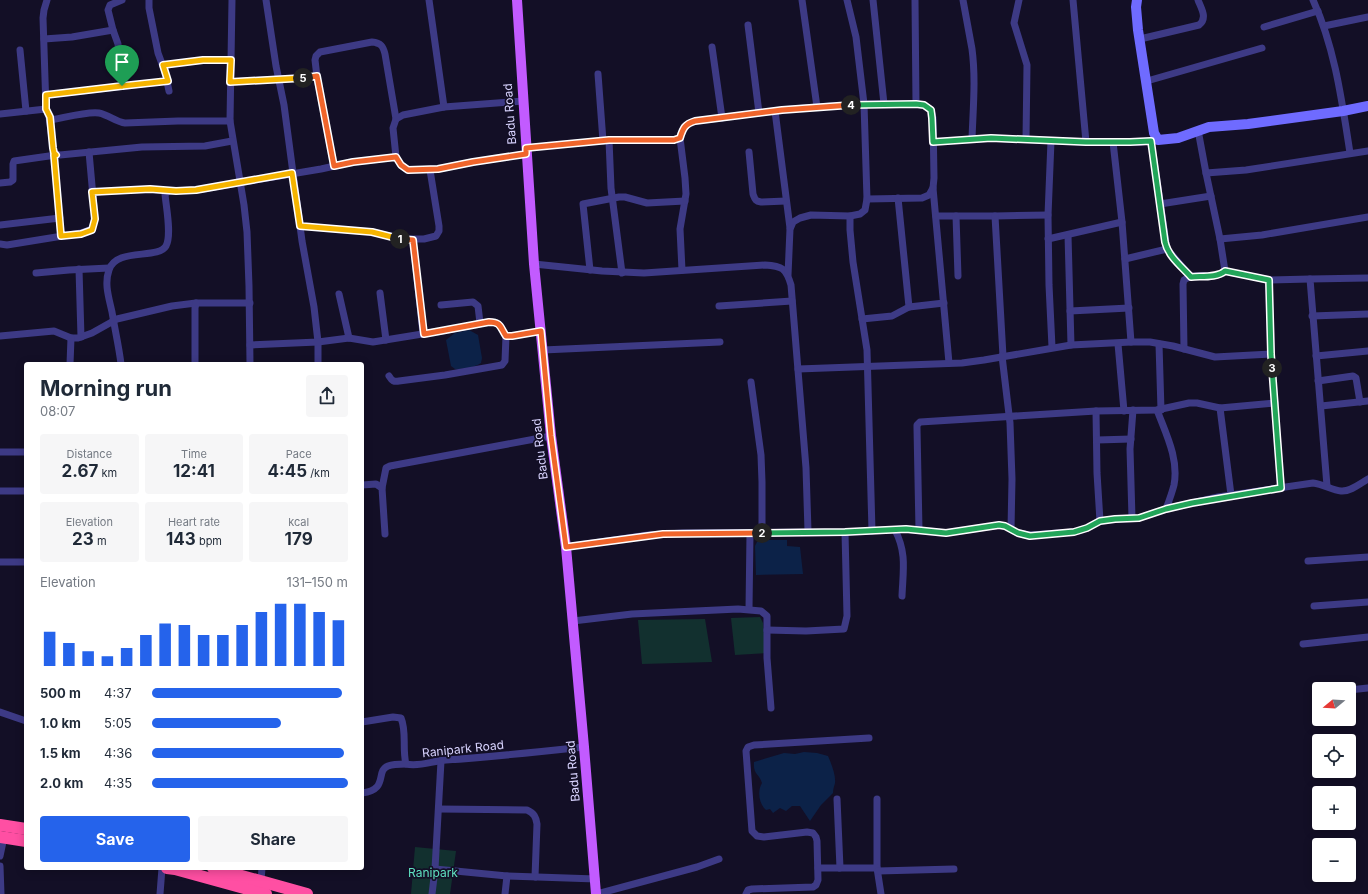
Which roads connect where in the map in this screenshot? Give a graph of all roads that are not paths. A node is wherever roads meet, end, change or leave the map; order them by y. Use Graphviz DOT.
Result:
graph roads {
  1 [pos="47,0"];
  2 [pos="122,0"];
  3 [pos="149,0"];
  4 [pos="232,0"];
  5 [pos="266,0"];
  6 [pos="429,0"];
  7 [pos="516,0"];
  8 [pos="802,0"];
  9 [pos="847,0"];
  10 [pos="873,0"];
  11 [pos="915,0"];
  12 [pos="963,0"];
  13 [pos="1019,0"];
  14 [pos="1073,0"];
  15 [pos="1137,0"];
  16 [pos="1198,0"];
  17 [pos="1313,0"];
  18 [pos="1318,11"];
  19 [pos="1368,16"];
  20 [pos="748,25"];
  21 [pos="1324,26"];
  22 [pos="1264,27"];
  23 [pos="113,30"];
  24 [pos="44,39"];
  25 [pos="1140,39"];
  26 [pos="712,47"];
  27 [pos="1262,48"];
  28 [pos="20,50"];
  29 [pos="231,60"];
  30 [pos="163,65"];
  31 [pos="598,74"];
  32 [pos="317,76"];
  33 [pos="278,80"];
  34 [pos="168,81"];
  35 [pos="1146,81"];
  36 [pos="230,82"];
  37 [pos="122,86"];
  38 [pos="169,91"];
  39 [pos="46,95"];
  40 [pos="523,101"];
  41 [pos="864,104"];
  42 [pos="884,104"];
  43 [pos="916,104"];
  44 [pos="1368,106"];
  45 [pos="444,107"];
  46 [pos="817,108"];
  47 [pos="46,109"];
  48 [pos="26,111"];
  49 [pos="775,111"];
  50 [pos="1344,111"];
  51 [pos="759,113"];
  52 [pos="0,114"];
  53 [pos="722,118"];
  54 [pos="396,119"];
  55 [pos="50,120"];
  56 [pos="230,121"];
  57 [pos="1198,130"];
  58 [pos="680,138"];
  59 [pos="972,139"];
  60 [pos="1026,139"];
  61 [pos="606,140"];
  62 [pos="1155,140"];
  63 [pos="232,141"];
  64 [pos="1051,141"];
  65 [pos="933,142"];
  66 [pos="1086,142"];
  67 [pos="1113,142"];
  68 [pos="526,151"];
  69 [pos="1368,151"];
  70 [pos="89,152"];
  71 [pos="749,152"];
  72 [pos="1350,153"];
  73 [pos="55,155"];
  74 [pos="396,157"];
  75 [pos="334,166"];
  76 [pos="430,170"];
  77 [pos="292,173"];
  78 [pos="1206,173"];
  79 [pos="240,182"];
  80 [pos="0,183"];
  81 [pos="933,188"];
  82 [pos="169,191"];
  83 [pos="92,192"];
  84 [pos="1211,196"];
  85 [pos="898,198"];
  86 [pos="613,199"];
  87 [pos="867,199"];
  88 [pos="685,201"];
  89 [pos="786,201"];
  90 [pos="1160,204"];
  91 [pos="1048,215"];
  92 [pos="850,216"];
  93 [pos="936,216"];
  94 [pos="956,216"];
  95 [pos="995,216"];
  96 [pos="1368,217"];
  97 [pos="60,218"];
  98 [pos="1122,222"];
  99 [pos="0,225"];
  100 [pos="300,226"];
  101 [pos="790,229"];
  102 [pos="1068,235"];
  103 [pos="61,236"];
  104 [pos="1048,239"];
  105 [pos="1220,239"];
  106 [pos="413,240"];
  107 [pos="0,244"];
  108 [pos="1167,249"];
  109 [pos="1125,259"];
  110 [pos="534,264"];
  111 [pos="109,268"];
  112 [pos="79,269"];
  113 [pos="590,270"];
  114 [pos="682,270"];
  115 [pos="1225,271"];
  116 [pos="622,272"];
  117 [pos="36,273"];
  118 [pos="788,275"];
  119 [pos="958,276"];
  120 [pos="1191,277"];
  121 [pos="1368,278"];
  122 [pos="1310,279"];
  123 [pos="1269,280"];
  124 [pos="380,293"];
  125 [pos="339,294"];
  126 [pos="792,301"];
  127 [pos="196,303"];
  128 [pos="944,303"];
  129 [pos="250,304"];
  130 [pos="441,305"];
  131 [pos="719,306"];
  132 [pos="909,307"];
  133 [pos="1129,308"];
  134 [pos="1070,311"];
  135 [pos="1368,314"];
  136 [pos="1312,316"];
  137 [pos="862,319"];
  138 [pos="114,321"];
  139 [pos="480,323"];
  140 [pos="541,331"];
  141 [pos="424,334"];
  142 [pos="0,336"];
  143 [pos="506,336"];
  144 [pos="81,337"];
  145 [pos="71,338"];
  146 [pos="349,338"];
  147 [pos="386,340"];
  148 [pos="318,342"];
  149 [pos="720,342"];
  150 [pos="1131,342"];
  151 [pos="1118,344"];
  152 [pos="1159,344"];
  153 [pos="250,345"];
  154 [pos="1071,345"];
  155 [pos="1052,347"];
  156 [pos="1184,349"];
  157 [pos="543,350"];
  158 [pos="1368,351"];
  159 [pos="1271,354"];
  160 [pos="1002,356"];
  161 [pos="1316,356"];
  162 [pos="70,362"];
  163 [pos="121,362"];
  164 [pos="195,362"];
  165 [pos="250,362"];
  166 [pos="318,362"];
  167 [pos="950,362"];
  168 [pos="868,366"];
  169 [pos="798,369"];
  170 [pos="389,376"];
  171 [pos="1318,381"];
  172 [pos="752,382"];
  173 [pos="1368,401"];
  174 [pos="1360,402"];
  175 [pos="1275,403"];
  176 [pos="1320,406"];
  177 [pos="1220,408"];
  178 [pos="1124,410"];
  179 [pos="1133,410"];
  180 [pos="1159,410"];
  181 [pos="1096,411"];
  182 [pos="1009,415"];
  183 [pos="551,436"];
  184 [pos="1131,439"];
  185 [pos="1097,440"];
  186 [pos="0,452"];
  187 [pos="24,452"];
  188 [pos="1368,479"];
  189 [pos="364,485"];
  190 [pos="1327,486"];
  191 [pos="382,488"];
  192 [pos="1281,488"];
  193 [pos="0,491"];
  194 [pos="24,491"];
  195 [pos="1231,495"];
  196 [pos="1166,509"];
  197 [pos="1132,518"];
  198 [pos="1100,521"];
  199 [pos="1011,529"];
  200 [pos="895,530"];
  201 [pos="919,530"];
  202 [pos="808,531"];
  203 [pos="872,531"];
  204 [pos="762,532"];
  205 [pos="845,532"];
  206 [pos="750,533"];
  207 [pos="385,534"];
  208 [pos="566,547"];
  209 [pos="1368,557"];
  210 [pos="1308,561"];
  211 [pos="0,562"];
  212 [pos="24,562"];
  213 [pos="902,596"];
  214 [pos="1368,602"];
  215 [pos="1314,606"];
  216 [pos="749,610"];
  217 [pos="573,621"];
  218 [pos="767,630"];
  219 [pos="1368,637"];
  220 [pos="1303,644"];
  221 [pos="1368,688"];
  222 [pos="1356,689"];
  223 [pos="771,708"];
  224 [pos="0,712"];
  225 [pos="24,720"];
  226 [pos="364,722"];
  227 [pos="869,738"];
  228 [pos="584,747"];
  229 [pos="441,761"];
  230 [pos="406,764"];
  231 [pos="364,793"];
  232 [pos="877,798"];
  233 [pos="837,799"];
  234 [pos="439,808"];
  235 [pos="0,825"];
  236 [pos="24,829"];
  237 [pos="2,837"];
  238 [pos="24,841"];
  239 [pos="0,856"];
  240 [pos="719,859"];
  241 [pos="0,866"];
  242 [pos="818,868"];
  243 [pos="840,868"];
  244 [pos="435,869"];
  245 [pos="878,869"];
  246 [pos="954,869"];
  247 [pos="162,870"];
  248 [pos="178,870"];
  249 [pos="224,870"];
  250 [pos="262,870"];
  251 [pos="507,876"];
  252 [pos="535,876"];
  253 [pos="596,879"];
  254 [pos="261,880"];
  255 [pos="236,890"];
  256 [pos="1,894"];
  257 [pos="160,894"];
  258 [pos="266,894"];
  259 [pos="307,894"];
  260 [pos="432,894"];
  261 [pos="505,894"];
  262 [pos="597,894"];
  263 [pos="746,894"];
  264 [pos="881,894"];
  1 -- 24 [label="street"];
  2 -- 23 [label="street"];
  3 -- 30 [label="street"];
  4 -- 29 [label="street"];
  5 -- 33 [label="street"];
  6 -- 45 [label="street"];
  7 -- 40 [label="main road, Badu Road"];
  8 -- 46 [label="street"];
  9 -- 41 [label="street"];
  10 -- 42 [label="street"];
  11 -- 43 [label="street"];
  12 -- 59 [label="street"];
  13 -- 60 [label="street"];
  14 -- 66 [label="street"];
  15 -- 25 [label="street"];
  16 -- 25 [label="street"];
  17 -- 18 [label="street"];
  18 -- 21 [label="street"];
  18 -- 22 [label="street"];
  19 -- 21 [label="street"];
  20 -- 51 [label="street"];
  21 -- 50 [label="street"];
  23 -- 24 [label="street"];
  23 -- 37 [label="street"];
  24 -- 39 [label="street"];
  25 -- 35 [label="street"];
  26 -- 53 [label="street"];
  27 -- 35 [label="street"];
  28 -- 48 [label="street"];
  29 -- 30 [label="street"];
  29 -- 36 [label="street"];
  30 -- 34 [label="street"];
  31 -- 61 [label="street"];
  32 -- 33 [label="street"];
  32 -- 54 [label="street"];
  32 -- 75 [label="street"];
  33 -- 36 [label="street"];
  33 -- 77 [label="street"];
  34 -- 37 [label="street"];
  34 -- 38 [label="street"];
  35 -- 62 [label="street"];
  36 -- 56 [label="street"];
  37 -- 39 [label="street"];
  39 -- 47 [label="street"];
  40 -- 45 [label="street"];
  40 -- 68 [label="main road, Badu Road"];
  41 -- 42 [label="street"];
  41 -- 46 [label="street"];
  41 -- 87 [label="street"];
  42 -- 43 [label="street"];
  43 -- 65 [label="street"];
  44 -- 50 [label="street"];
  45 -- 54 [label="street"];
  46 -- 49 [label="street"];
  47 -- 48 [label="street"];
  47 -- 55 [label="street"];
  48 -- 52 [label="street"];
  49 -- 51 [label="street"];
  49 -- 89 [label="street"];
  50 -- 57 [label="street"];
  50 -- 72 [label="street"];
  51 -- 53 [label="street"];
  53 -- 58 [label="street"];
  54 -- 74 [label="street"];
  55 -- 56 [label="street"];
  55 -- 73 [label="street"];
  56 -- 63 [label="street"];
  57 -- 62 [label="street"];
  57 -- 78 [label="street"];
  58 -- 61 [label="street"];
  58 -- 88 [label="street"];
  59 -- 60 [label="street"];
  59 -- 65 [label="street"];
  60 -- 64 [label="street"];
  61 -- 68 [label="street"];
  61 -- 86 [label="street"];
  62 -- 67 [label="street"];
  62 -- 90 [label="street"];
  63 -- 70 [label="street"];
  63 -- 79 [label="street"];
  64 -- 66 [label="street"];
  64 -- 91 [label="street"];
  65 -- 81 [label="street"];
  66 -- 67 [label="street"];
  67 -- 98 [label="street"];
  68 -- 76 [label="street"];
  68 -- 110 [label="main road, Badu Road"];
  69 -- 72 [label="street"];
  70 -- 73 [label="street"];
  70 -- 83 [label="street"];
  71 -- 89 [label="street"];
  72 -- 78 [label="street"];
  73 -- 80 [label="street"];
  73 -- 97 [label="street"];
  74 -- 75 [label="street"];
  74 -- 76 [label="street"];
  75 -- 77 [label="street"];
  76 -- 106 [label="street"];
  77 -- 79 [label="street"];
  77 -- 100 [label="street"];
  78 -- 84 [label="street"];
  79 -- 82 [label="street"];
  79 -- 129 [label="street"];
  81 -- 85 [label="street"];
  81 -- 93 [label="street"];
  82 -- 83 [label="street"];
  82 -- 111 [label="street"];
  83 -- 103 [label="street"];
  84 -- 90 [label="street"];
  84 -- 105 [label="street"];
  85 -- 87 [label="street"];
  85 -- 132 [label="street"];
  86 -- 88 [label="street"];
  86 -- 113 [label="street"];
  86 -- 116 [label="street"];
  87 -- 92 [label="street"];
  88 -- 114 [label="street"];
  89 -- 101 [label="street"];
  90 -- 108 [label="street"];
  91 -- 95 [label="street"];
  91 -- 104 [label="street"];
  92 -- 101 [label="street"];
  92 -- 137 [label="street"];
  93 -- 94 [label="street"];
  93 -- 128 [label="street"];
  94 -- 95 [label="street"];
  94 -- 119 [label="street"];
  95 -- 160 [label="street"];
  96 -- 105 [label="street"];
  97 -- 99 [label="street"];
  97 -- 103 [label="street"];
  98 -- 102 [label="street"];
  98 -- 109 [label="street"];
  100 -- 106 [label="street"];
  100 -- 148 [label="street"];
  101 -- 118 [label="street"];
  102 -- 104 [label="street"];
  102 -- 134 [label="street"];
  103 -- 107 [label="street"];
  104 -- 155 [label="street"];
  105 -- 115 [label="street"];
  106 -- 141 [label="street"];
  108 -- 109 [label="street"];
  108 -- 120 [label="street"];
  109 -- 133 [label="street"];
  110 -- 113 [label="street"];
  110 -- 140 [label="main road, Badu Road"];
  111 -- 112 [label="street"];
  111 -- 138 [label="street"];
  112 -- 117 [label="street"];
  112 -- 144 [label="street"];
  113 -- 116 [label="street"];
  114 -- 116 [label="street"];
  114 -- 118 [label="street"];
  115 -- 120 [label="street"];
  115 -- 123 [label="street"];
  118 -- 126 [label="street"];
  120 -- 156 [label="street"];
  121 -- 122 [label="street"];
  122 -- 123 [label="street"];
  122 -- 136 [label="street"];
  123 -- 159 [label="street"];
  124 -- 147 [label="street"];
  125 -- 146 [label="street"];
  126 -- 131 [label="street"];
  126 -- 169 [label="street"];
  127 -- 129 [label="street"];
  127 -- 138 [label="street"];
  127 -- 164 [label="street"];
  128 -- 132 [label="street"];
  128 -- 167 [label="street"];
  129 -- 153 [label="street"];
  130 -- 139 [label="street"];
  132 -- 137 [label="street"];
  133 -- 134 [label="street"];
  133 -- 150 [label="street"];
  134 -- 154 [label="street"];
  135 -- 136 [label="street"];
  136 -- 161 [label="street"];
  137 -- 168 [label="street"];
  138 -- 144 [label="street"];
  138 -- 163 [label="street"];
  139 -- 141 [label="street"];
  139 -- 143 [label="street"];
  140 -- 143 [label="street"];
  140 -- 157 [label="main road, Badu Road"];
  141 -- 147 [label="street"];
  142 -- 145 [label="street"];
  143 -- 170 [label="street"];
  144 -- 145 [label="street"];
  145 -- 162 [label="street"];
  146 -- 147 [label="street"];
  146 -- 148 [label="street"];
  148 -- 153 [label="street"];
  148 -- 166 [label="street"];
  149 -- 157 [label="street"];
  150 -- 151 [label="street"];
  150 -- 152 [label="street"];
  151 -- 154 [label="street"];
  151 -- 178 [label="street"];
  152 -- 156 [label="street"];
  152 -- 180 [label="street"];
  153 -- 165 [label="street"];
  154 -- 155 [label="street"];
  155 -- 160 [label="street"];
  156 -- 159 [label="street"];
  157 -- 183 [label="main road, Badu Road"];
  158 -- 161 [label="street"];
  159 -- 175 [label="street"];
  160 -- 167 [label="street"];
  160 -- 182 [label="street"];
  161 -- 171 [label="street"];
  167 -- 168 [label="street"];
  168 -- 169 [label="street"];
  168 -- 203 [label="street"];
  169 -- 202 [label="street"];
  171 -- 174 [label="street"];
  171 -- 176 [label="street"];
  172 -- 204 [label="street"];
  173 -- 174 [label="street"];
  174 -- 176 [label="street"];
  175 -- 177 [label="street"];
  175 -- 192 [label="street"];
  176 -- 190 [label="street"];
  177 -- 180 [label="street"];
  177 -- 195 [label="street"];
  178 -- 179 [label="street"];
  178 -- 181 [label="street"];
  179 -- 180 [label="street"];
  179 -- 184 [label="street"];
  180 -- 196 [label="street"];
  181 -- 182 [label="street"];
  181 -- 185 [label="street"];
  182 -- 199 [label="street"];
  182 -- 201 [label="street"];
  183 -- 191 [label="street"];
  183 -- 208 [label="main road, Badu Road"];
  184 -- 185 [label="street"];
  184 -- 197 [label="street"];
  185 -- 198 [label="street"];
  186 -- 187 [label="street"];
  188 -- 190 [label="street"];
  189 -- 191 [label="street"];
  190 -- 192 [label="street"];
  191 -- 207 [label="street"];
  192 -- 195 [label="street"];
  193 -- 194 [label="street"];
  195 -- 196 [label="street"];
  196 -- 197 [label="street"];
  197 -- 198 [label="street"];
  198 -- 199 [label="street"];
  199 -- 201 [label="street"];
  200 -- 201 [label="street"];
  200 -- 203 [label="street"];
  200 -- 213 [label="street"];
  202 -- 204 [label="street"];
  202 -- 205 [label="street"];
  203 -- 205 [label="street"];
  204 -- 206 [label="street"];
  205 -- 218 [label="street"];
  206 -- 208 [label="street"];
  206 -- 216 [label="street"];
  208 -- 217 [label="main road, Badu Road"];
  209 -- 210 [label="street"];
  211 -- 212 [label="street"];
  214 -- 215 [label="street"];
  216 -- 217 [label="street"];
  216 -- 218 [label="street"];
  217 -- 228 [label="main road, Badu Road"];
  218 -- 223 [label="street"];
  219 -- 220 [label="street"];
  221 -- 222 [label="street"];
  224 -- 225 [label="street"];
  226 -- 230 [label="street, Ranipark Road"];
  227 -- 242 [label="street"];
  228 -- 229 [label="street, Ranipark Road"];
  228 -- 253 [label="main road, Badu Road"];
  229 -- 230 [label="street, Ranipark Road"];
  229 -- 234 [label="street"];
  230 -- 231 [label="street"];
  232 -- 245 [label="street"];
  233 -- 243 [label="street"];
  234 -- 244 [label="street"];
  234 -- 252 [label="street"];
  235 -- 236 [label="highway"];
  237 -- 238 [label="highway"];
  237 -- 239 [label="street"];
  240 -- 262 [label="street"];
  241 -- 256 [label="street"];
  242 -- 243 [label="street"];
  242 -- 263 [label="street"];
  243 -- 245 [label="street"];
  244 -- 251 [label="street"];
  244 -- 260 [label="street"];
  245 -- 246 [label="street"];
  245 -- 264 [label="street"];
  247 -- 257 [label="street"];
  248 -- 255 [label="highway"];
  249 -- 254 [label="highway"];
  250 -- 254 [label="street"];
  251 -- 252 [label="street"];
  251 -- 261 [label="street"];
  252 -- 253 [label="street"];
  253 -- 262 [label="main road, Badu Road"];
  254 -- 259 [label="highway"];
  255 -- 258 [label="highway"];
}
